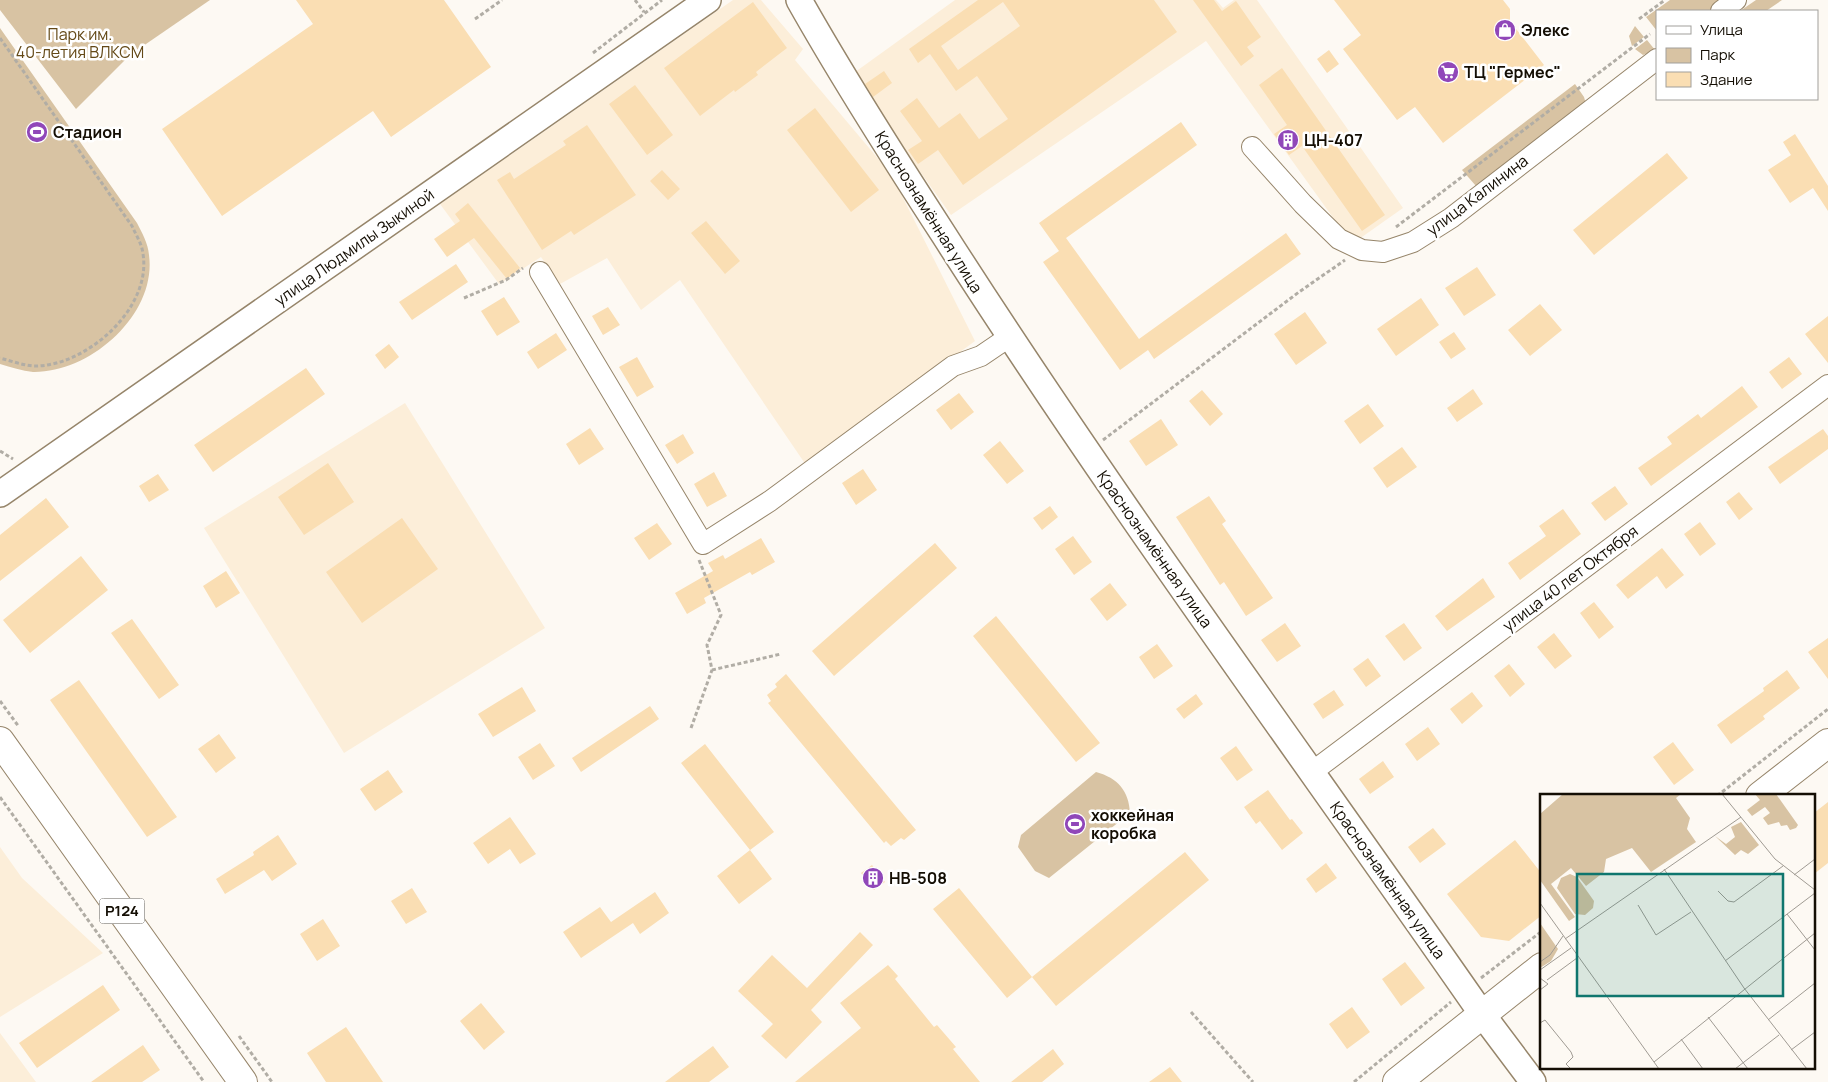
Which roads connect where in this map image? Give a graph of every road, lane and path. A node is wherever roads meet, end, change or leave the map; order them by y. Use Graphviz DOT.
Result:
graph roads {
  1 [pos="502,0"];
  2 [pos="636,0"];
  3 [pos="708,0"];
  4 [pos="799,0"];
  5 [pos="1665,0"];
  6 [pos="1736,0"];
  7 [pos="1722,10"];
  8 [pos="644,12"];
  9 [pos="475,19"];
  10 [pos="1639,19"];
  11 [pos="1650,34"];
  12 [pos="0,38"];
  13 [pos="1656,60"];
  14 [pos="1252,147"];
  15 [pos="1393,230"];
  16 [pos="1362,250"];
  17 [pos="540,272"];
  18 [pos="464,298"];
  19 [pos="1009,337"];
  20 [pos="0,358"];
  21 [pos="1828,385"];
  22 [pos="0,451"];
  23 [pos="1086,452"];
  24 [pos="13,458"];
  25 [pos="0,494"];
  26 [pos="703,544"];
  27 [pos="781,654"];
  28 [pos="712,670"];
  29 [pos="1828,710"];
  30 [pos="691,728"];
  31 [pos="0,741"];
  32 [pos="1828,743"];
  33 [pos="1312,772"];
  34 [pos="1720,794"];
  35 [pos="1763,794"];
  36 [pos="0,797"];
  37 [pos="1540,933"];
  38 [pos="1540,969"];
  39 [pos="1465,990"];
  40 [pos="1191,1012"];
  41 [pos="1482,1014"];
  42 [pos="204,1082"];
  43 [pos="243,1082"];
  44 [pos="1253,1082"];
  45 [pos="1354,1082"];
  46 [pos="1396,1082"];
  47 [pos="1533,1082"];
  1 -- 9 [label="path"];
  2 -- 8 [label="path"];
  3 -- 25 [label="street, улица Людмилы Зыкиной"];
  4 -- 19 [label="street, Краснознамённая улица"];
  5 -- 10 [label="path"];
  6 -- 7 [label="street"];
  11 -- 15 [label="path"];
  12 -- 20 [label="path"];
  13 -- 16 [label="street, улица Калинина"];
  14 -- 16 [label="street, улица Калинина"];
  16 -- 23 [label="path"];
  17 -- 18 [label="path"];
  17 -- 26 [label="street"];
  19 -- 23 [label="street, Краснознамённая улица"];
  19 -- 26 [label="street"];
  21 -- 33 [label="street, улица 40 лет Октября"];
  22 -- 24 [label="path"];
  23 -- 33 [label="street, Краснознамённая улица"];
  26 -- 28 [label="path"];
  27 -- 28 [label="path"];
  28 -- 30 [label="path"];
  29 -- 34 [label="path"];
  31 -- 43 [label="main road, Р124"];
  32 -- 35 [label="main road"];
  33 -- 39 [label="street, Краснознамённая улица"];
  36 -- 42 [label="path"];
  37 -- 39 [label="path"];
  38 -- 41 [label="main road"];
  39 -- 41 [label="street, Краснознамённая улица"];
  39 -- 45 [label="path"];
  40 -- 44 [label="path"];
  41 -- 46 [label="main road"];
  41 -- 47 [label="street, Краснознамённая улица"];
}
